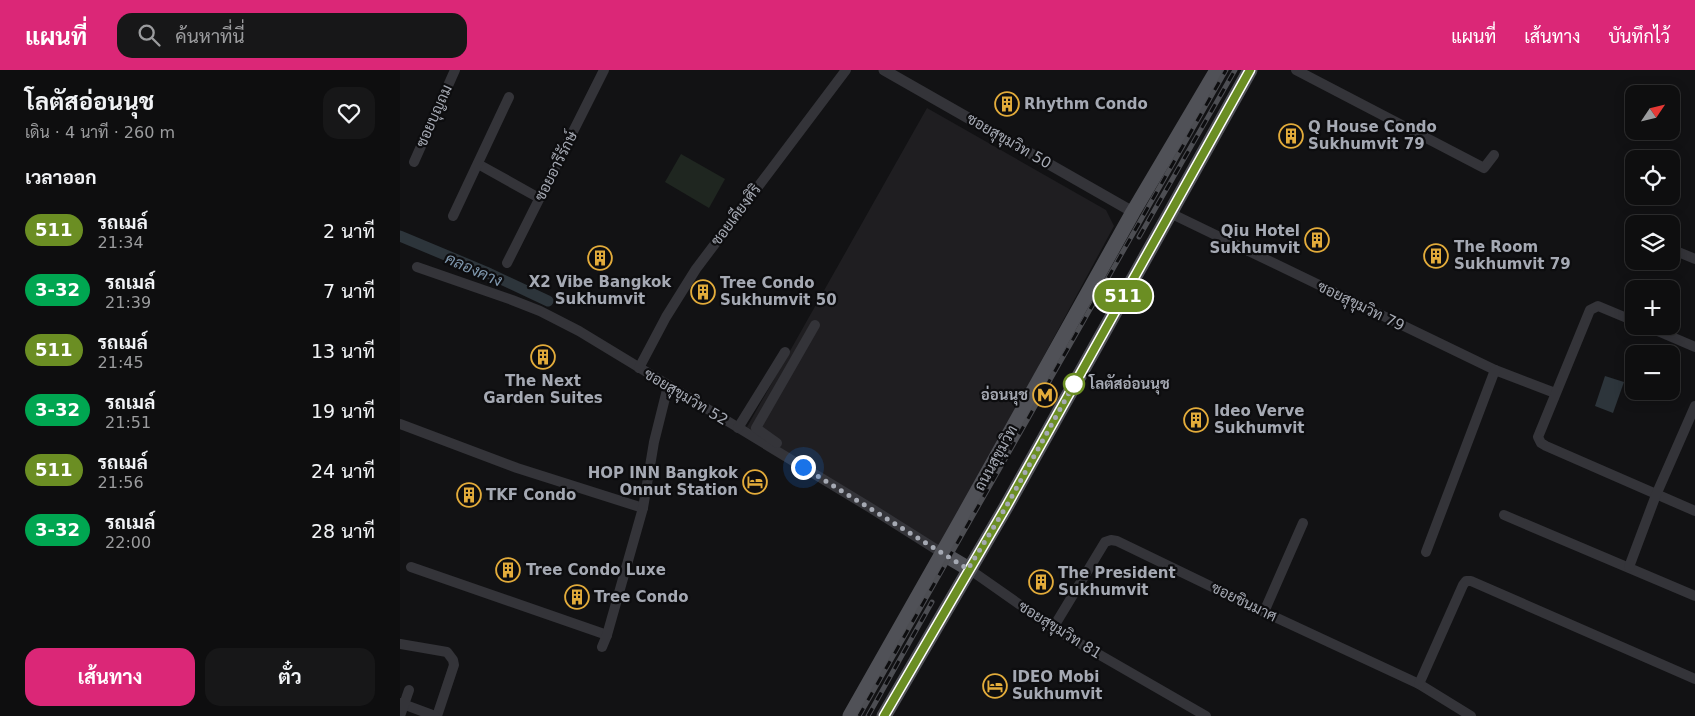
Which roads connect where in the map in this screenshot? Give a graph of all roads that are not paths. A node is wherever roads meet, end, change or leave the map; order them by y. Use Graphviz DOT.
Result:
graph roads {
  1 [pos="455,70"];
  2 [pos="604,70"];
  3 [pos="846,70"];
  4 [pos="884,70"];
  5 [pos="1217,70"];
  6 [pos="1250,70"];
  7 [pos="1296,70"];
  8 [pos="509,97"];
  9 [pos="1494,155"];
  10 [pos="414,162"];
  11 [pos="478,164"];
  12 [pos="540,198"];
  13 [pos="1133,212"];
  14 [pos="1170,212"];
  15 [pos="453,216"];
  16 [pos="1680,253"];
  17 [pos="1695,259"];
  18 [pos="508,263"];
  19 [pos="417,267"];
  20 [pos="1625,317"];
  21 [pos="815,325"];
  22 [pos="1667,335"];
  23 [pos="1695,347"];
  24 [pos="785,352"];
  25 [pos="639,368"];
  26 [pos="1495,370"];
  27 [pos="668,386"];
  28 [pos="1555,393"];
  29 [pos="1695,406"];
  30 [pos="1692,422"];
  31 [pos="400,424"];
  32 [pos="738,428"];
  33 [pos="777,443"];
  34 [pos="1656,495"];
  35 [pos="643,508"];
  36 [pos="1695,511"];
  37 [pos="1504,515"];
  38 [pos="1303,522"];
  39 [pos="1426,552"];
  40 [pos="942,553"];
  41 [pos="411,567"];
  42 [pos="1629,567"];
  43 [pos="968,569"];
  44 [pos="1695,596"];
  45 [pos="1264,612"];
  46 [pos="1053,628"];
  47 [pos="607,635"];
  48 [pos="400,644"];
  49 [pos="602,647"];
  50 [pos="1695,679"];
  51 [pos="1419,684"];
  52 [pos="409,690"];
  53 [pos="402,704"];
  54 [pos="400,716"];
  55 [pos="436,716"];
  56 [pos="850,716"];
  57 [pos="884,716"];
  58 [pos="1206,716"];
  59 [pos="1471,716"];
  1 -- 10 [label="street, ซอยบุญถม"];
  2 -- 12 [label="street, ซอยอารีรักษ์"];
  3 -- 25 [label="street, ซอยเคียงศิริ"];
  4 -- 13 [label="street, ซอยสุขุมวิท 50"];
  5 -- 13 [label="main road, ถนนสุขุมวิท"];
  6 -- 14 [label="main road"];
  7 -- 9 [label="street"];
  8 -- 11 [label="street"];
  11 -- 12 [label="street"];
  11 -- 15 [label="street"];
  12 -- 18 [label="street, ซอยอารีรักษ์"];
  13 -- 40 [label="main road, ถนนสุขุมวิท"];
  14 -- 26 [label="street, ซอยสุขุมวิท 79"];
  14 -- 43 [label="main road"];
  16 -- 17 [label="street"];
  19 -- 25 [label="street, ซอยสุขุมวิท 52"];
  20 -- 28 [label="street"];
  21 -- 33 [label="street"];
  22 -- 23 [label="street"];
  24 -- 32 [label="street"];
  25 -- 27 [label="street, ซอยสุขุมวิท 52"];
  26 -- 28 [label="street, ซอยสุขุมวิท 79"];
  26 -- 39 [label="street"];
  27 -- 32 [label="street, ซอยสุขุมวิท 52"];
  27 -- 35 [label="street"];
  28 -- 34 [label="street"];
  29 -- 30 [label="street"];
  30 -- 34 [label="street"];
  31 -- 35 [label="street"];
  32 -- 40 [label="street, ซอยสุขุมวิท 52"];
  34 -- 36 [label="street"];
  34 -- 42 [label="street"];
  35 -- 47 [label="street"];
  37 -- 42 [label="street"];
  38 -- 45 [label="street"];
  40 -- 43 [label="main road"];
  40 -- 56 [label="main road, ถนนสุขุมวิท"];
  41 -- 47 [label="street"];
  42 -- 44 [label="street"];
  43 -- 46 [label="street, ซอยสุขุมวิท 81"];
  43 -- 57 [label="main road"];
  45 -- 46 [label="street, ซอยชินมาศ"];
  45 -- 51 [label="street, ซอยชินมาศ"];
  46 -- 58 [label="street, ซอยสุขุมวิท 81"];
  47 -- 49 [label="street"];
  48 -- 55 [label="street"];
  50 -- 51 [label="street"];
  51 -- 59 [label="street, ซอยชินมาศ"];
  52 -- 53 [label="street"];
  53 -- 54 [label="street"];
  53 -- 55 [label="street"];
}
